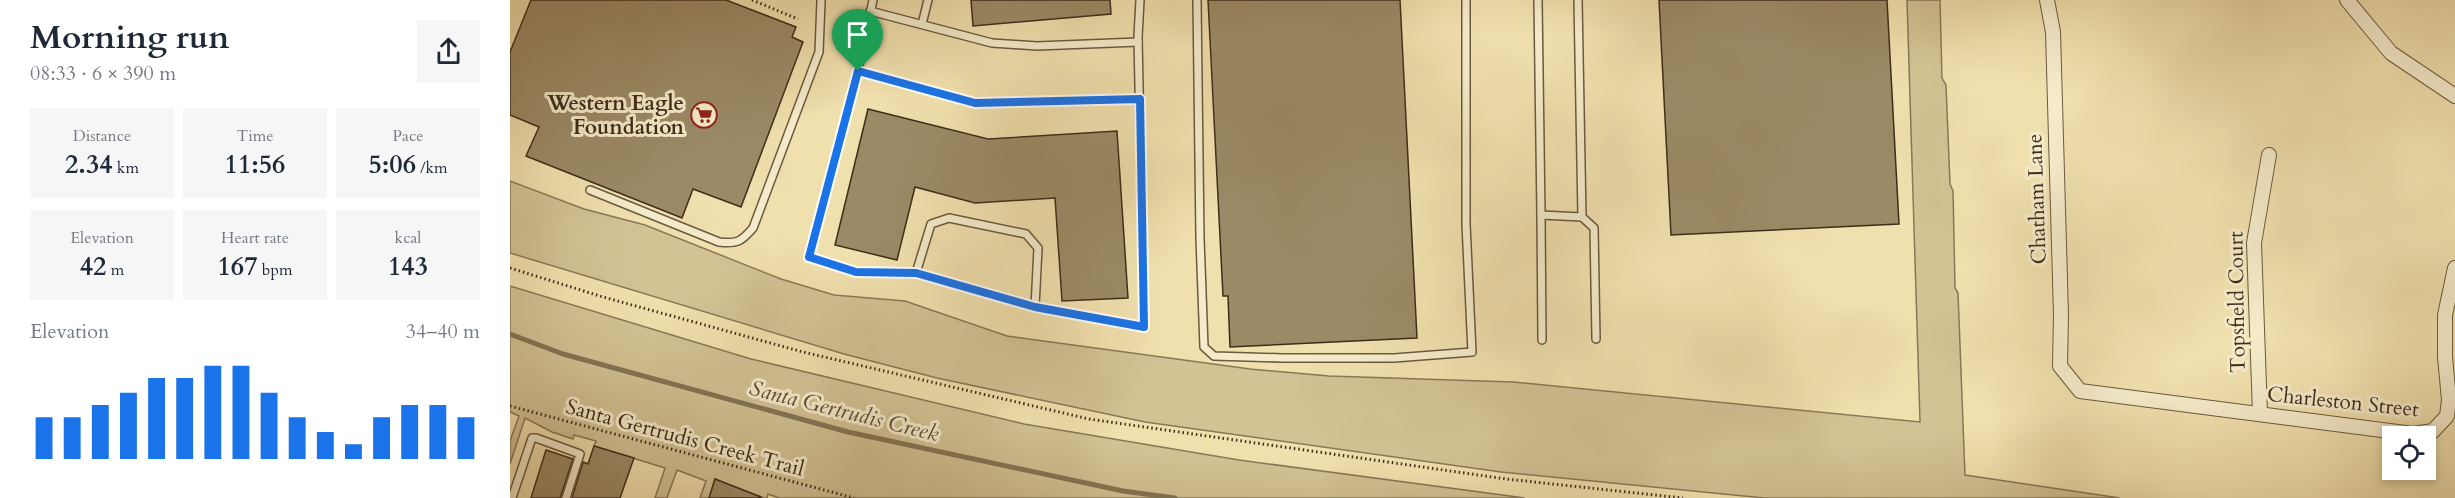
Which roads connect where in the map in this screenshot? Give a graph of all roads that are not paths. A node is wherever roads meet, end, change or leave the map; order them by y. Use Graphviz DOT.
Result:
graph roads {
  1 [pos="873,0"];
  2 [pos="927,0"];
  3 [pos="1140,0"];
  4 [pos="1197,0"];
  5 [pos="1466,0"];
  6 [pos="1538,0"];
  7 [pos="1578,0"];
  8 [pos="2047,0"];
  9 [pos="2347,0"];
  10 [pos="821,1"];
  11 [pos="870,10"];
  12 [pos="921,24"];
  13 [pos="1138,42"];
  14 [pos="858,71"];
  15 [pos="2455,96"];
  16 [pos="1140,99"];
  17 [pos="2269,155"];
  18 [pos="590,190"];
  19 [pos="1540,215"];
  20 [pos="1582,217"];
  21 [pos="2455,268"];
  22 [pos="916,273"];
  23 [pos="1035,307"];
  24 [pos="1596,339"];
  25 [pos="1542,340"];
  26 [pos="2080,391"];
  27 [pos="2260,414"];
  28 [pos="512,498"];
  29 [pos="566,498"];
  1 -- 11 [label="lane"];
  2 -- 12 [label="lane"];
  3 -- 13 [label="lane"];
  4 -- 5 [label="lane"];
  6 -- 19 [label="lane"];
  7 -- 20 [label="lane"];
  8 -- 26 [label="street, Chatham Lane"];
  9 -- 15 [label="street"];
  10 -- 18 [label="lane"];
  11 -- 12 [label="lane"];
  11 -- 14 [label="lane"];
  12 -- 13 [label="lane"];
  13 -- 16 [label="lane"];
  14 -- 16 [label="lane"];
  14 -- 22 [label="lane"];
  16 -- 23 [label="lane"];
  17 -- 27 [label="street, Topsfield Court"];
  19 -- 20 [label="lane"];
  19 -- 25 [label="lane"];
  20 -- 24 [label="lane"];
  21 -- 27 [label="street, Charleston Street"];
  22 -- 23 [label="lane"];
  22 -- 23 [label="lane"];
  26 -- 27 [label="street, Charleston Street"];
  28 -- 29 [label="lane"];
}
